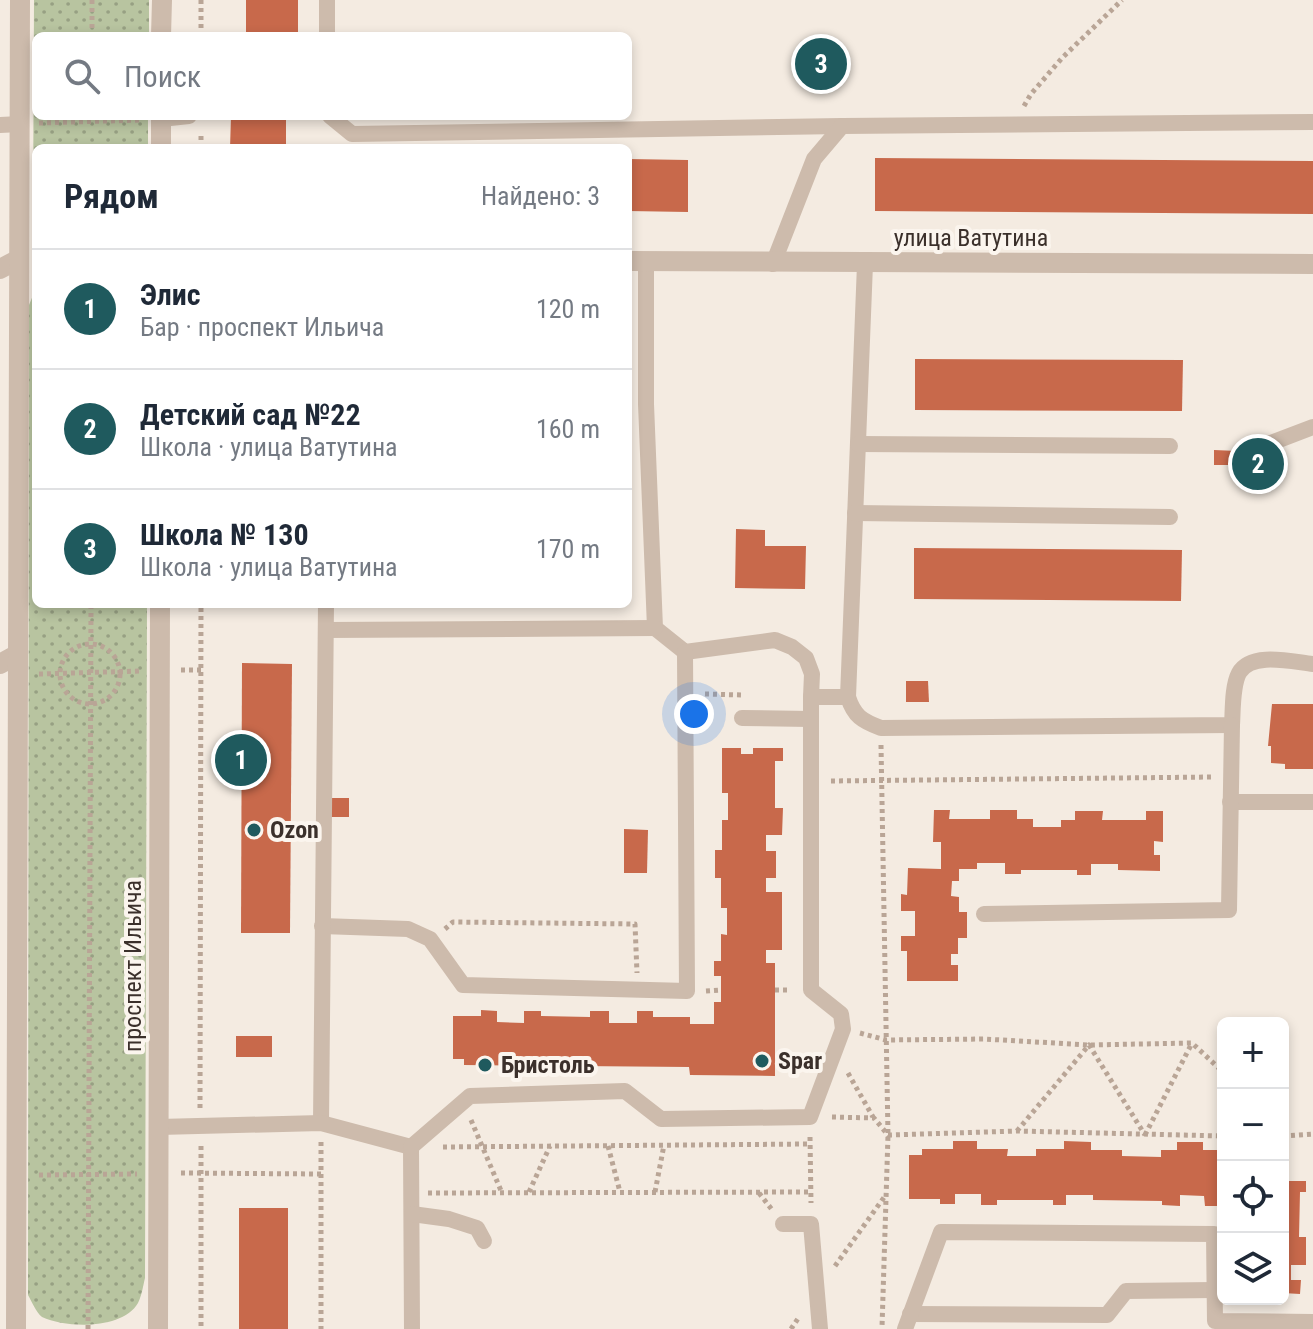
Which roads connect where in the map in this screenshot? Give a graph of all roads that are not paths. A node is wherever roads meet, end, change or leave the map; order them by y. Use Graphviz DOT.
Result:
graph roads {
  1 [pos="20,0"];
  2 [pos="162,0"];
  3 [pos="327,0"];
  4 [pos="161,32"];
  5 [pos="327,32"];
  6 [pos="157,120"];
  7 [pos="335,120"];
  8 [pos="1313,122"];
  9 [pos="18,124"];
  10 [pos="842,126"];
  11 [pos="160,144"];
  12 [pos="28,259"];
  13 [pos="637,261"];
  14 [pos="773,264"];
  15 [pos="865,264"];
  16 [pos="1313,264"];
  17 [pos="0,269"];
  18 [pos="632,404"];
  19 [pos="646,404"];
  20 [pos="1313,427"];
  21 [pos="858,444"];
  22 [pos="1170,446"];
  23 [pos="1250,451"];
  24 [pos="855,513"];
  25 [pos="1170,517"];
  26 [pos="160,608"];
  27 [pos="326,608"];
  28 [pos="655,628"];
  29 [pos="326,630"];
  30 [pos="685,652"];
  31 [pos="9,659"];
  32 [pos="1313,664"];
  33 [pos="811,697"];
  34 [pos="848,697"];
  35 [pos="742,718"];
  36 [pos="810,719"];
  37 [pos="1232,725"];
  38 [pos="1230,802"];
  39 [pos="1313,802"];
  40 [pos="984,914"];
  41 [pos="322,926"];
  42 [pos="321,1123"];
  43 [pos="159,1127"];
  44 [pos="411,1147"];
  45 [pos="15,1190"];
  46 [pos="412,1214"];
  47 [pos="783,1224"];
  48 [pos="484,1241"];
  49 [pos="1214,1290"];
  50 [pos="907,1322"];
  51 [pos="1313,1322"];
  52 [pos="16,1329"];
  53 [pos="158,1329"];
  54 [pos="412,1329"];
  55 [pos="820,1329"];
  1 -- 9 [label="street"];
  2 -- 4 [label="street"];
  3 -- 5 [label="lane"];
  6 -- 11 [label="street"];
  7 -- 10 [label="lane"];
  8 -- 10 [label="lane"];
  9 -- 12 [label="street"];
  10 -- 14 [label="lane"];
  12 -- 17 [label="street"];
  12 -- 31 [label="street"];
  13 -- 14 [label="street, улица Ватутина"];
  13 -- 19 [label="lane"];
  14 -- 15 [label="street, улица Ватутина"];
  15 -- 16 [label="street, улица Ватутина"];
  15 -- 21 [label="lane"];
  18 -- 19 [label="lane"];
  19 -- 28 [label="lane"];
  20 -- 23 [label="lane"];
  21 -- 22 [label="lane"];
  21 -- 24 [label="lane"];
  24 -- 25 [label="lane"];
  24 -- 34 [label="lane"];
  26 -- 43 [label="street, проспект Ильича"];
  27 -- 29 [label="lane"];
  28 -- 29 [label="lane"];
  28 -- 30 [label="lane"];
  29 -- 41 [label="lane"];
  30 -- 33 [label="lane"];
  30 -- 41 [label="lane"];
  31 -- 45 [label="street"];
  32 -- 37 [label="lane"];
  33 -- 34 [label="lane"];
  33 -- 36 [label="lane"];
  34 -- 37 [label="lane"];
  35 -- 36 [label="lane"];
  36 -- 44 [label="lane"];
  37 -- 38 [label="lane"];
  38 -- 39 [label="lane"];
  38 -- 40 [label="lane"];
  41 -- 42 [label="lane"];
  42 -- 43 [label="lane"];
  42 -- 44 [label="lane"];
  43 -- 53 [label="street, проспект Ильича"];
  44 -- 46 [label="lane"];
  45 -- 52 [label="street"];
  46 -- 48 [label="lane"];
  46 -- 54 [label="lane"];
  47 -- 55 [label="lane"];
  49 -- 50 [label="lane"];
  49 -- 50 [label="lane"];
  49 -- 51 [label="lane"];
}
